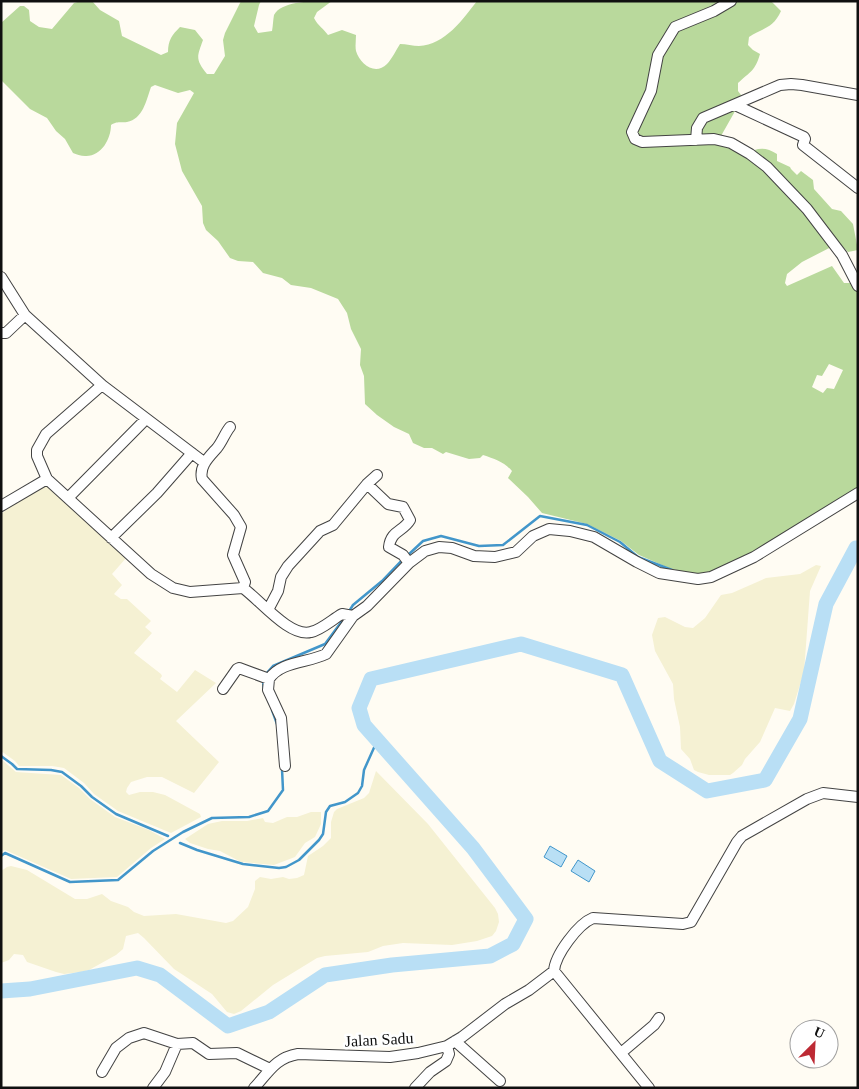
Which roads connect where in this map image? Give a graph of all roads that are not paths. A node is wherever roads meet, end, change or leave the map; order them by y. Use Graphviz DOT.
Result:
graph roads {
  1 [pos="731,1"];
  2 [pos="858,95"];
  3 [pos="735,105"];
  4 [pos="696,140"];
  5 [pos="858,188"];
  6 [pos="1,277"];
  7 [pos="858,286"];
  8 [pos="25,315"];
  9 [pos="1,333"];
  10 [pos="102,385"];
  11 [pos="146,419"];
  12 [pos="230,426"];
  13 [pos="192,453"];
  14 [pos="205,463"];
  15 [pos="377,475"];
  16 [pos="47,479"];
  17 [pos="367,484"];
  18 [pos="858,493"];
  19 [pos="68,498"];
  20 [pos="1,506"];
  21 [pos="111,538"];
  22 [pos="407,559"];
  23 [pos="244,588"];
  24 [pos="268,610"];
  25 [pos="349,615"];
  26 [pos="266,678"];
  27 [pos="223,689"];
  28 [pos="285,766"];
  29 [pos="858,797"];
  30 [pos="554,971"];
  31 [pos="659,1018"];
  32 [pos="451,1043"];
  33 [pos="177,1044"];
  34 [pos="621,1053"];
  35 [pos="270,1069"];
  36 [pos="102,1072"];
  37 [pos="500,1081"];
  38 [pos="153,1088"];
  39 [pos="254,1088"];
  40 [pos="415,1088"];
  41 [pos="649,1088"];
  1 -- 4 [label="street"];
  2 -- 3 [label="street"];
  3 -- 4 [label="street"];
  3 -- 5 [label="street"];
  4 -- 7 [label="street"];
  6 -- 8 [label="street"];
  8 -- 9 [label="street"];
  8 -- 10 [label="street"];
  10 -- 11 [label="street"];
  10 -- 16 [label="street"];
  11 -- 13 [label="street"];
  11 -- 19 [label="street"];
  12 -- 14 [label="street"];
  13 -- 14 [label="street"];
  13 -- 21 [label="street"];
  14 -- 23 [label="street"];
  15 -- 17 [label="street"];
  16 -- 19 [label="street"];
  16 -- 20 [label="street"];
  17 -- 22 [label="street"];
  17 -- 24 [label="street"];
  18 -- 22 [label="street"];
  19 -- 21 [label="street"];
  21 -- 23 [label="street"];
  22 -- 25 [label="street"];
  23 -- 24 [label="street"];
  24 -- 25 [label="street"];
  25 -- 26 [label="street"];
  26 -- 27 [label="street"];
  26 -- 28 [label="street"];
  29 -- 30 [label="street"];
  30 -- 32 [label="street, Jalan Sadu"];
  30 -- 34 [label="street"];
  31 -- 34 [label="street"];
  32 -- 35 [label="street, Jalan Sadu"];
  32 -- 37 [label="street"];
  32 -- 40 [label="street"];
  33 -- 35 [label="street"];
  33 -- 36 [label="street"];
  33 -- 38 [label="street"];
  34 -- 41 [label="street"];
  35 -- 39 [label="street, Jalan Sadu"];
}
